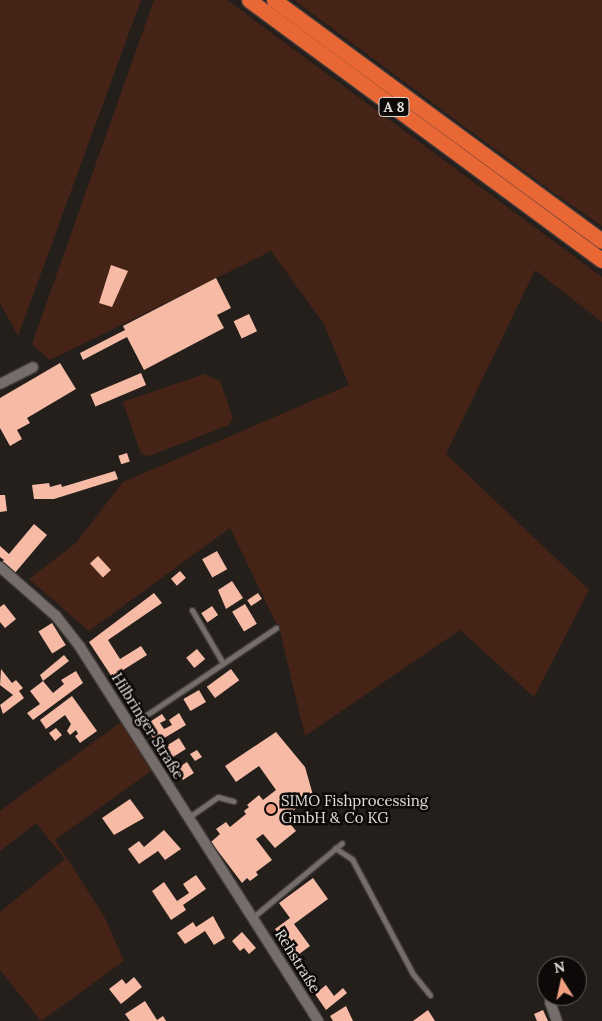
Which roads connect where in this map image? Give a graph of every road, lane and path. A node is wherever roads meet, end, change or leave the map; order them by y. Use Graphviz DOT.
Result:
graph roads {
  1 [pos="248,0"];
  2 [pos="274,0"];
  3 [pos="544,208"];
  4 [pos="571,228"];
  5 [pos="602,241"];
  6 [pos="602,260"];
  7 [pos="33,367"];
  8 [pos="0,384"];
  9 [pos="0,567"];
  10 [pos="192,610"];
  11 [pos="276,628"];
  12 [pos="223,663"];
  13 [pos="130,726"];
  14 [pos="233,801"];
  15 [pos="188,817"];
  16 [pos="342,842"];
  17 [pos="335,848"];
  18 [pos="252,918"];
  19 [pos="430,995"];
  20 [pos="551,1006"];
  21 [pos="318,1021"];
  22 [pos="557,1021"];
  1 -- 3 [label="highway, A 8"];
  2 -- 3 [label="highway, A 8"];
  3 -- 4 [label="highway, A 8"];
  4 -- 5 [label="highway, A 8"];
  4 -- 6 [label="highway, A 8"];
  7 -- 8 [label="street"];
  9 -- 13 [label="street, Hilbringer Straße"];
  10 -- 12 [label="lane"];
  11 -- 12 [label="lane"];
  12 -- 13 [label="lane"];
  13 -- 15 [label="street, Hilbringer Straße"];
  14 -- 15 [label="lane"];
  15 -- 18 [label="street, Hilbringer Straße"];
  16 -- 17 [label="lane"];
  17 -- 18 [label="lane"];
  17 -- 19 [label="lane"];
  18 -- 21 [label="street, Rehstraße"];
  20 -- 22 [label="street"];
}
